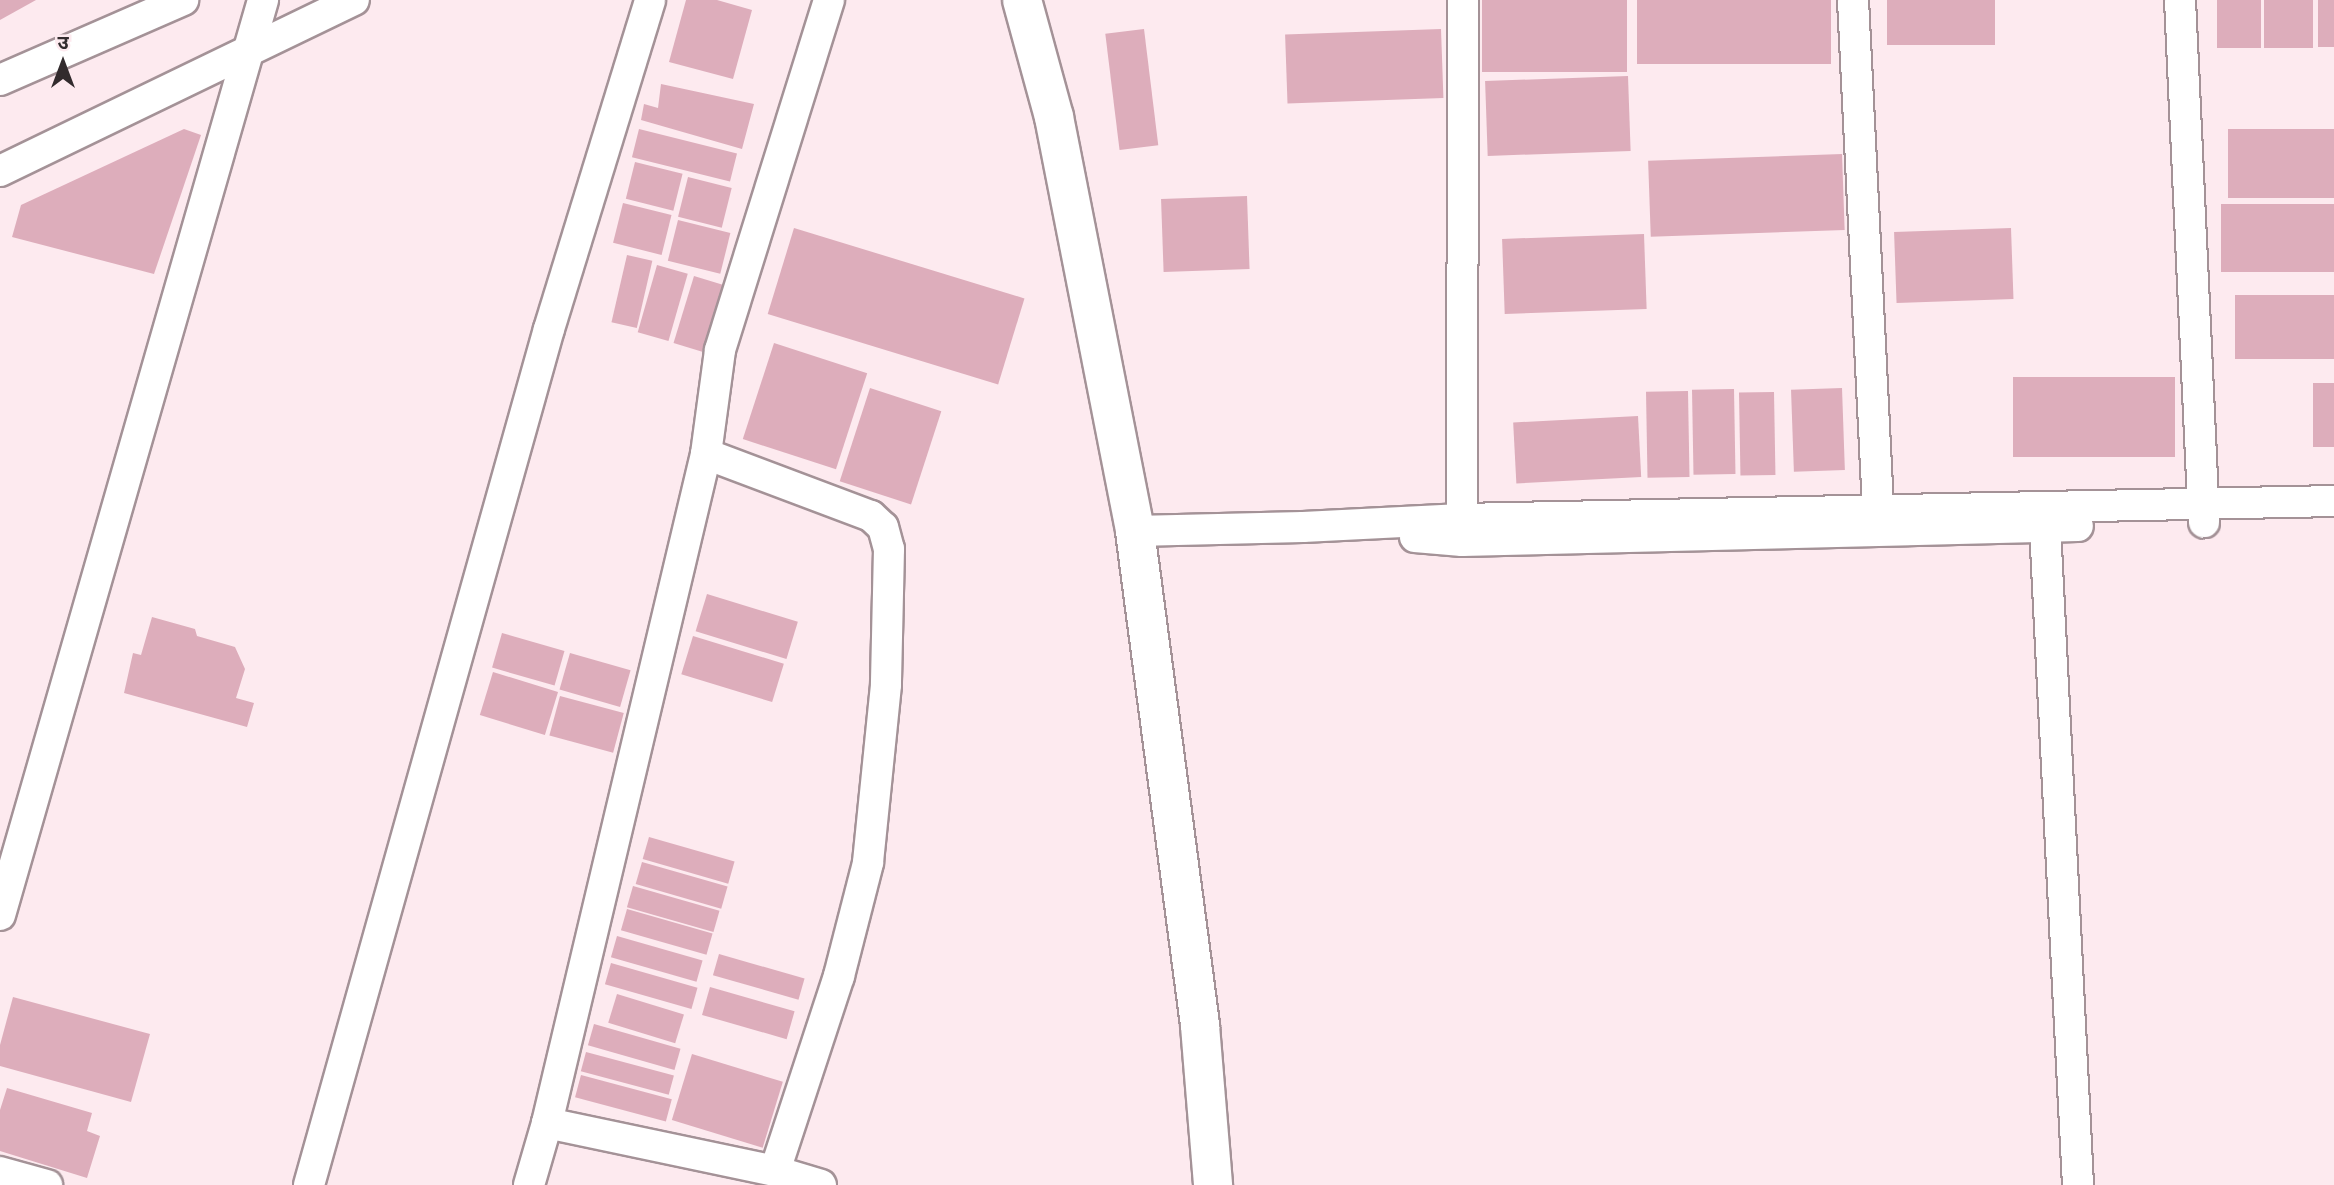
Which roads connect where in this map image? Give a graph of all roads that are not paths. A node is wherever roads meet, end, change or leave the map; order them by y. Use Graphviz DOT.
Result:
graph roads {
  1 [pos="183,0"];
  2 [pos="263,0"];
  3 [pos="354,0"];
  4 [pos="650,0"];
  5 [pos="829,0"];
  6 [pos="1022,0"];
  7 [pos="1463,0"];
  8 [pos="1853,0"];
  9 [pos="2180,0"];
  10 [pos="251,48"];
  11 [pos="0,80"];
  12 [pos="0,171"];
  13 [pos="706,454"];
  14 [pos="2334,501"];
  15 [pos="2205,513"];
  16 [pos="2334,518"];
  17 [pos="1878,522"];
  18 [pos="2045,527"];
  19 [pos="1462,530"];
  20 [pos="1135,531"];
  21 [pos="0,915"];
  22 [pos="547,1123"];
  23 [pos="775,1171"];
  24 [pos="0,1172"];
  25 [pos="47,1185"];
  26 [pos="309,1185"];
  27 [pos="529,1185"];
  28 [pos="821,1185"];
  29 [pos="1213,1185"];
  30 [pos="2078,1185"];
  1 -- 11 [label="street"];
  2 -- 10 [label="street"];
  3 -- 10 [label="street"];
  4 -- 26 [label="street"];
  5 -- 13 [label="street"];
  6 -- 20 [label="street"];
  7 -- 19 [label="street"];
  8 -- 17 [label="street"];
  9 -- 15 [label="street"];
  10 -- 12 [label="street"];
  10 -- 21 [label="street"];
  13 -- 22 [label="street"];
  13 -- 23 [label="street"];
  14 -- 15 [label="street"];
  15 -- 16 [label="street"];
  15 -- 17 [label="street"];
  15 -- 18 [label="street"];
  17 -- 18 [label="street"];
  17 -- 19 [label="street"];
  18 -- 30 [label="street"];
  19 -- 20 [label="street"];
  20 -- 29 [label="street"];
  22 -- 23 [label="street"];
  22 -- 27 [label="street"];
  23 -- 28 [label="street"];
  24 -- 25 [label="street"];
}
